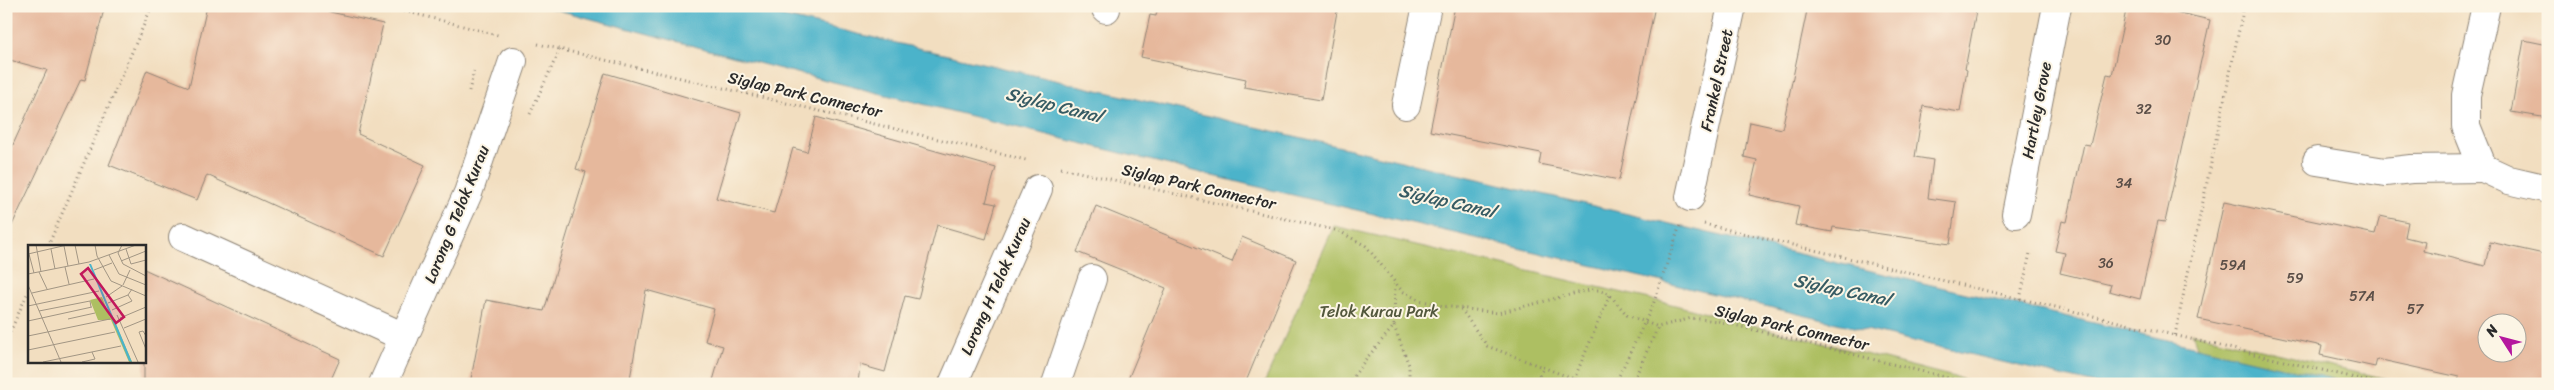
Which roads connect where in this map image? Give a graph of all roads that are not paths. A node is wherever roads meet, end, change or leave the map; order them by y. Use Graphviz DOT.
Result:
graph roads {
  1 [pos="1427,6"];
  2 [pos="1732,6"];
  3 [pos="2057,6"];
  4 [pos="2486,6"];
  5 [pos="513,61"];
  6 [pos="1406,105"];
  7 [pos="2317,161"];
  8 [pos="2483,168"];
  9 [pos="1038,189"];
  10 [pos="2548,189"];
  11 [pos="1686,207"];
  12 [pos="2016,214"];
  13 [pos="182,237"];
  14 [pos="1092,279"];
  15 [pos="404,337"];
  16 [pos="383,384"];
  17 [pos="953,384"];
  18 [pos="1056,384"];
  1 -- 6 [label="street"];
  2 -- 11 [label="street, Frankel Street"];
  3 -- 12 [label="street, Hartley Grove"];
  4 -- 8 [label="street"];
  5 -- 15 [label="street, Lorong G Telok Kurau"];
  7 -- 8 [label="street"];
  8 -- 10 [label="street"];
  9 -- 17 [label="street, Lorong H Telok Kurau"];
  13 -- 15 [label="street"];
  14 -- 18 [label="street"];
  15 -- 16 [label="street, Lorong G Telok Kurau"];
}
